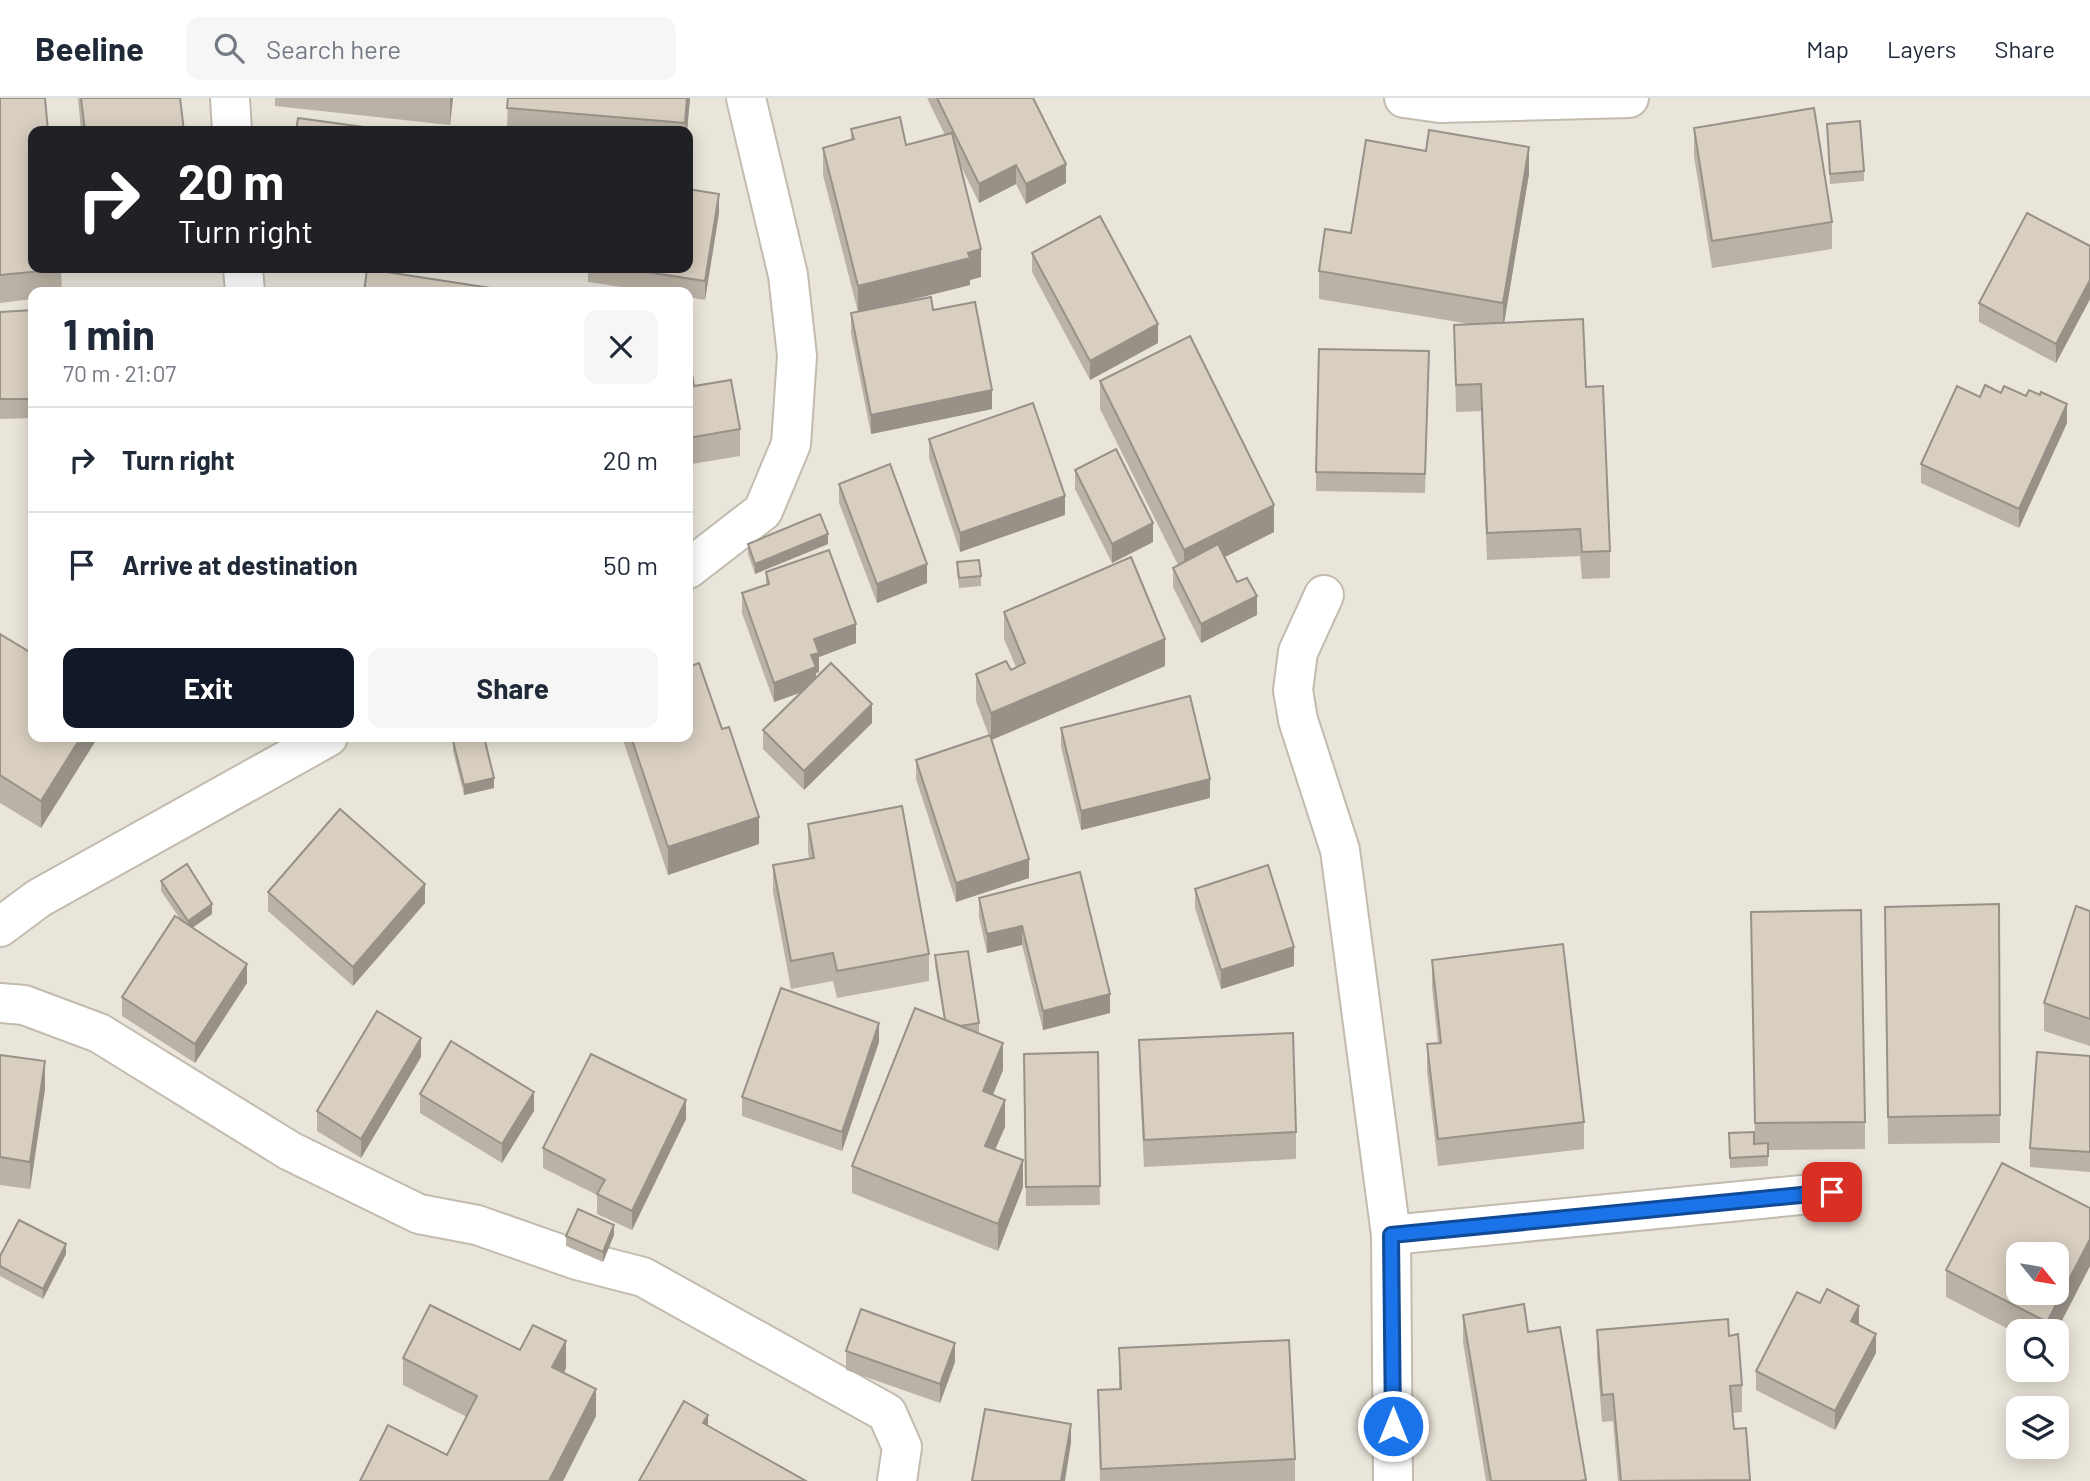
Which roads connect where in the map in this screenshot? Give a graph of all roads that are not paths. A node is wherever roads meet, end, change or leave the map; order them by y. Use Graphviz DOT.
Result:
graph roads {
  1 [pos="230,98"];
  2 [pos="746,98"];
  3 [pos="1404,98"];
  4 [pos="1629,98"];
  5 [pos="232,126"];
  6 [pos="693,565"];
  7 [pos="1324,595"];
  8 [pos="319,742"];
  9 [pos="0,927"];
  10 [pos="0,1003"];
  11 [pos="1832,1192"];
  12 [pos="1391,1235"];
  13 [pos="897,1481"];
  14 [pos="1393,1481"];
  1 -- 5 [label="street"];
  2 -- 6 [label="street"];
  3 -- 4 [label="street"];
  7 -- 12 [label="street"];
  8 -- 9 [label="street"];
  10 -- 13 [label="street"];
  11 -- 12 [label="street"];
  12 -- 14 [label="street"];
}
